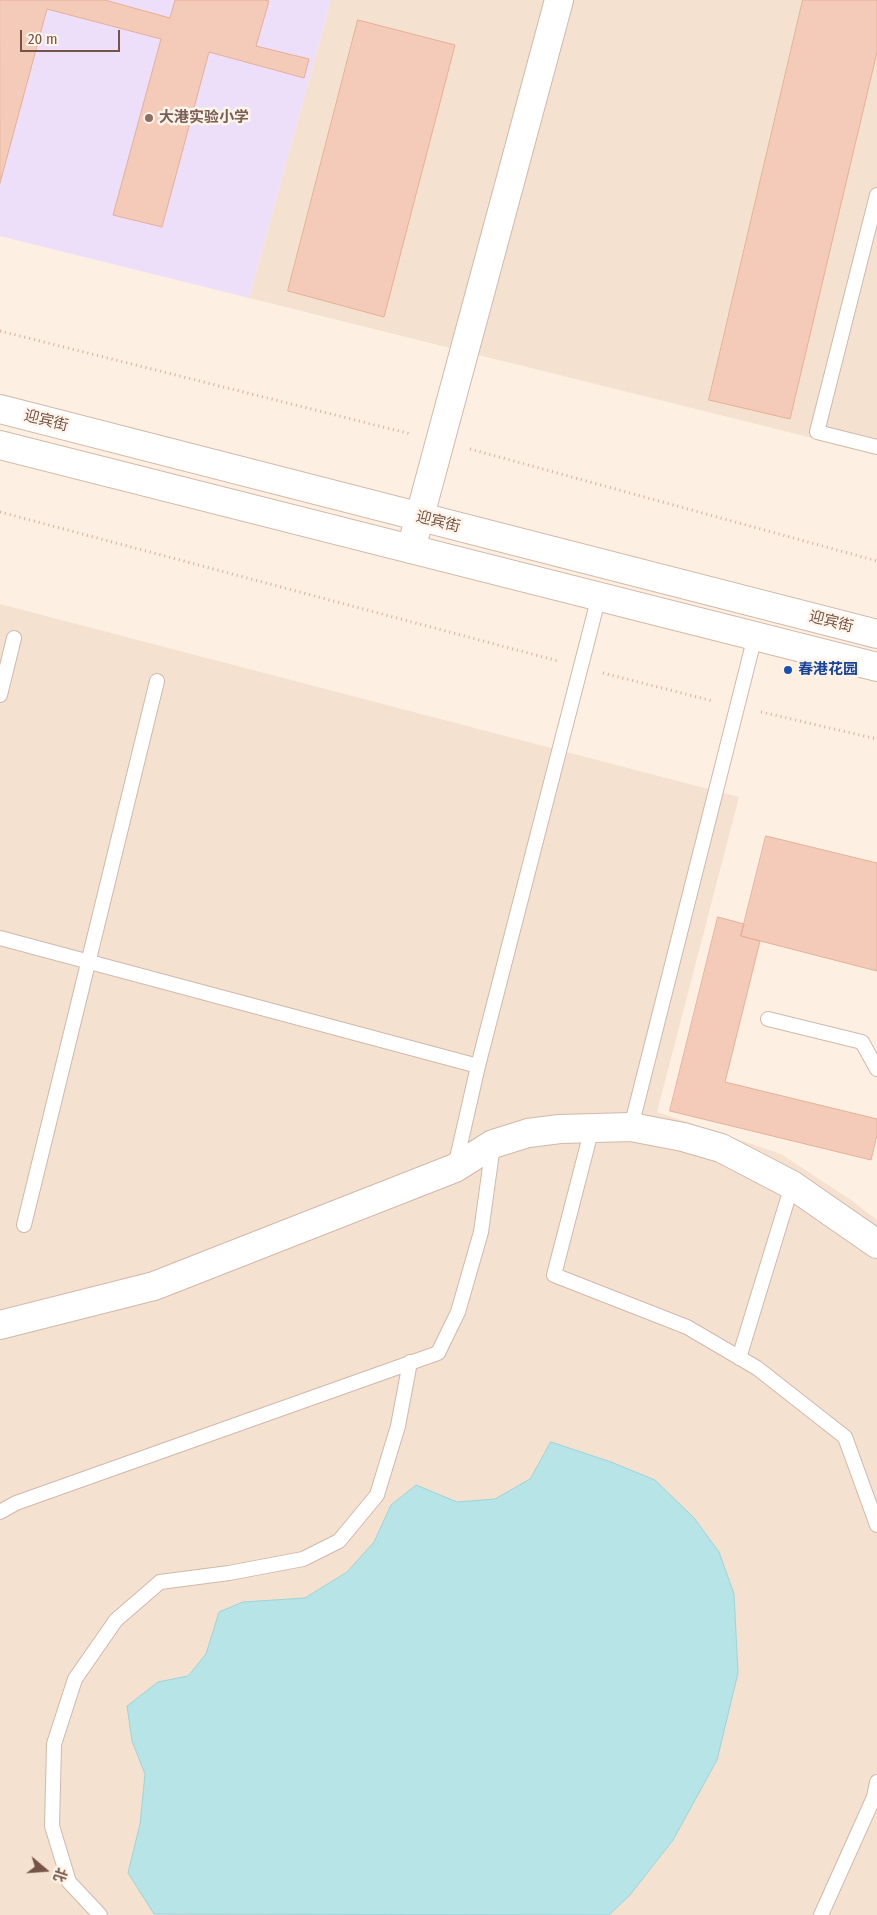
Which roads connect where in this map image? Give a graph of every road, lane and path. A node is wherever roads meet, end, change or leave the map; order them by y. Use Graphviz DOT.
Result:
graph roads {
  1 [pos="559,0"];
  2 [pos="877,195"];
  3 [pos="0,409"];
  4 [pos="0,445"];
  5 [pos="877,447"];
  6 [pos="0,512"];
  7 [pos="419,516"];
  8 [pos="411,548"];
  9 [pos="599,596"];
  10 [pos="877,634"];
  11 [pos="755,636"];
  12 [pos="14,638"];
  13 [pos="579,667"];
  14 [pos="877,667"];
  15 [pos="157,681"];
  16 [pos="0,695"];
  17 [pos="738,707"];
  18 [pos="877,739"];
  19 [pos="0,938"];
  20 [pos="89,961"];
  21 [pos="768,1019"];
  22 [pos="478,1066"];
  23 [pos="877,1069"];
  24 [pos="631,1127"];
  25 [pos="592,1128"];
  26 [pos="493,1144"];
  27 [pos="455,1168"];
  28 [pos="792,1185"];
  29 [pos="24,1226"];
  30 [pos="877,1244"];
  31 [pos="0,1324"];
  32 [pos="739,1358"];
  33 [pos="410,1362"];
  34 [pos="0,1512"];
  35 [pos="877,1525"];
  36 [pos="877,1782"];
  37 [pos="100,1915"];
  38 [pos="821,1915"];
  1 -- 7 [label="main road"];
  2 -- 5 [label="lane"];
  3 -- 7 [label="main road, 迎宾街"];
  4 -- 8 [label="main road"];
  6 -- 13 [label="path"];
  7 -- 8 [label="main road"];
  7 -- 10 [label="main road, 迎宾街"];
  8 -- 9 [label="main road"];
  9 -- 11 [label="main road"];
  9 -- 13 [label="lane"];
  11 -- 14 [label="main road"];
  11 -- 17 [label="lane"];
  12 -- 16 [label="lane"];
  13 -- 17 [label="path"];
  13 -- 22 [label="lane"];
  15 -- 20 [label="lane"];
  17 -- 18 [label="path"];
  17 -- 24 [label="lane"];
  19 -- 20 [label="lane"];
  20 -- 22 [label="lane"];
  20 -- 29 [label="lane"];
  21 -- 23 [label="lane"];
  22 -- 27 [label="lane"];
  24 -- 25 [label="main road"];
  24 -- 28 [label="main road"];
  25 -- 26 [label="main road"];
  25 -- 32 [label="lane"];
  26 -- 27 [label="main road"];
  26 -- 33 [label="lane"];
  27 -- 31 [label="main road"];
  28 -- 30 [label="main road"];
  28 -- 32 [label="lane"];
  32 -- 35 [label="lane"];
  33 -- 34 [label="lane"];
  33 -- 37 [label="lane"];
  36 -- 38 [label="lane"];
}
